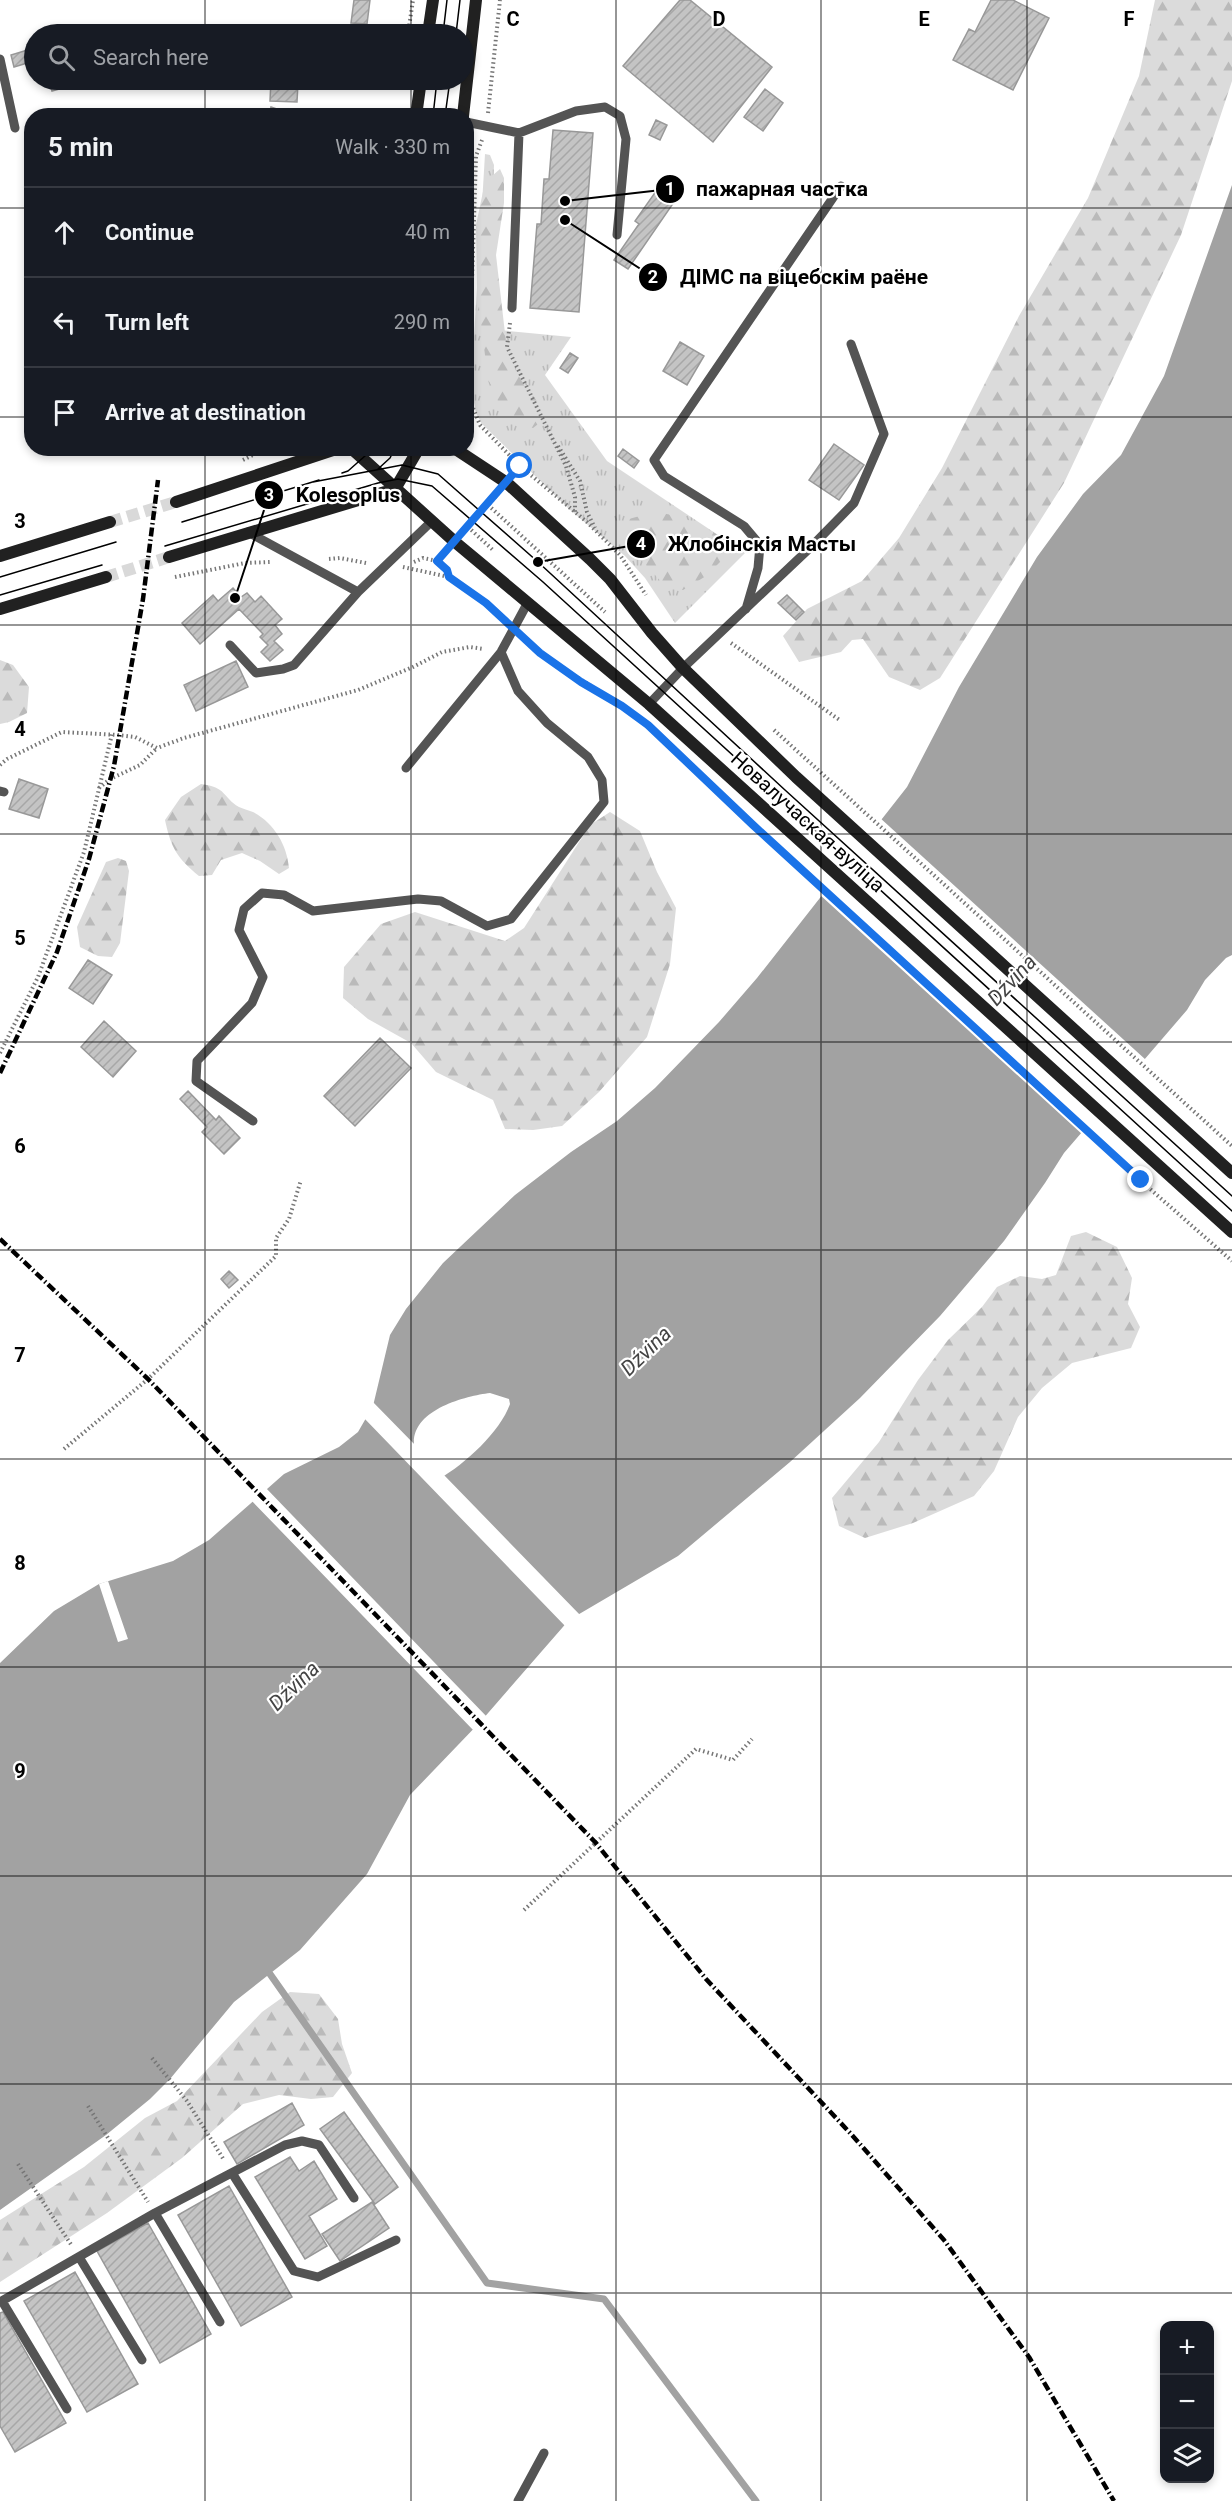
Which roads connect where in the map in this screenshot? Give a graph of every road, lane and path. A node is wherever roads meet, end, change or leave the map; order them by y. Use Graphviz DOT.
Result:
graph roads {
  1 [pos="413,0"];
  2 [pos="433,0"];
  3 [pos="476,0"];
  4 [pos="500,0"];
  5 [pos="409,24"];
  6 [pos="429,24"];
  7 [pos="473,24"];
  8 [pos="0,60"];
  9 [pos="420,90"];
  10 [pos="466,90"];
  11 [pos="417,108"];
  12 [pos="464,108"];
  13 [pos="474,124"];
  14 [pos="15,128"];
  15 [pos="486,128"];
  16 [pos="519,133"];
  17 [pos="841,186"];
  18 [pos="474,210"];
  19 [pos="617,235"];
  20 [pos="512,308"];
  21 [pos="851,344"];
  22 [pos="474,410"];
  23 [pos="554,441"];
  24 [pos="315,456"];
  25 [pos="360,456"];
  26 [pos="414,456"];
  27 [pos="466,456"];
  28 [pos="520,466"];
  29 [pos="507,483"];
  30 [pos="395,489"];
  31 [pos="176,502"];
  32 [pos="488,505"];
  33 [pos="575,513"];
  34 [pos="432,521"];
  35 [pos="110,522"];
  36 [pos="248,532"];
  37 [pos="598,533"];
  38 [pos="455,542"];
  39 [pos="0,556"];
  40 [pos="169,557"];
  41 [pos="300,560"];
  42 [pos="437,561"];
  43 [pos="384,566"];
  44 [pos="402,567"];
  45 [pos="106,577"];
  46 [pos="175,577"];
  47 [pos="449,577"];
  48 [pos="358,592"];
  49 [pos="649,599"];
  50 [pos="527,604"];
  51 [pos="0,609"];
  52 [pos="746,609"];
  53 [pos="605,612"];
  54 [pos="514,628"];
  55 [pos="719,634"];
  56 [pos="230,645"];
  57 [pos="501,652"];
  58 [pos="683,668"];
  59 [pos="649,704"];
  60 [pos="630,712"];
  61 [pos="841,721"];
  62 [pos="769,725"];
  63 [pos="112,734"];
  64 [pos="157,748"];
  65 [pos="0,765"];
  66 [pos="406,768"];
  67 [pos="704,779"];
  68 [pos="99,789"];
  69 [pos="0,1053"];
  70 [pos="253,1121"];
  71 [pos="1232,1146"];
  72 [pos="1232,1173"];
  73 [pos="301,1180"];
  74 [pos="1232,1232"];
  75 [pos="1232,1261"];
  76 [pos="64,1449"];
  77 [pos="752,1739"];
  78 [pos="524,1910"];
  79 [pos="152,2058"];
  80 [pos="88,2106"];
  81 [pos="18,2164"];
  82 [pos="232,2173"];
  83 [pos="354,2198"];
  84 [pos="155,2213"];
  85 [pos="396,2240"];
  86 [pos="79,2257"];
  87 [pos="1,2301"];
  88 [pos="220,2322"];
  89 [pos="142,2360"];
  90 [pos="67,2409"];
  91 [pos="544,2453"];
  92 [pos="518,2501"];
  1 -- 5 [label="path"];
  2 -- 6 [label="main road"];
  3 -- 7 [label="main road"];
  4 -- 15 [label="path"];
  8 -- 14 [label="lane"];
  9 -- 11 [label="main road"];
  10 -- 12 [label="main road"];
  13 -- 15 [label="lane"];
  15 -- 16 [label="lane"];
  15 -- 18 [label="path"];
  16 -- 19 [label="lane"];
  16 -- 20 [label="lane"];
  17 -- 52 [label="lane"];
  20 -- 23 [label="path"];
  21 -- 52 [label="lane"];
  22 -- 28 [label="path"];
  23 -- 33 [label="path"];
  23 -- 37 [label="path"];
  24 -- 31 [label="main road"];
  25 -- 30 [label="main road, Новалучаская вуліца"];
  26 -- 30 [label="main road"];
  27 -- 29 [label="main road, Новалучаская вуліца"];
  28 -- 29 [label="path"];
  28 -- 33 [label="path"];
  29 -- 32 [label="path"];
  29 -- 58 [label="main road, Новалучаская вуліца"];
  30 -- 34 [label="main road, Новалучаская вуліца"];
  30 -- 36 [label="main road"];
  32 -- 38 [label="path"];
  32 -- 53 [label="path"];
  33 -- 37 [label="path"];
  34 -- 38 [label="main road, Новалучаская вуліца"];
  34 -- 43 [label="lane"];
  35 -- 39 [label="main road"];
  36 -- 40 [label="main road"];
  36 -- 41 [label="lane"];
  37 -- 49 [label="path"];
  38 -- 42 [label="path"];
  38 -- 50 [label="main road, Новалучаская вуліца"];
  41 -- 43 [label="path"];
  41 -- 46 [label="path"];
  41 -- 48 [label="lane"];
  42 -- 44 [label="path"];
  42 -- 47 [label="path"];
  43 -- 44 [label="path"];
  43 -- 48 [label="lane"];
  44 -- 47 [label="path"];
  45 -- 51 [label="main road"];
  47 -- 54 [label="path"];
  48 -- 56 [label="lane"];
  50 -- 54 [label="lane"];
  50 -- 59 [label="main road, Новалучаская вуліца"];
  52 -- 55 [label="lane"];
  54 -- 57 [label="lane"];
  54 -- 60 [label="path"];
  55 -- 58 [label="lane"];
  55 -- 61 [label="path"];
  57 -- 64 [label="path"];
  57 -- 66 [label="lane"];
  57 -- 70 [label="lane"];
  58 -- 59 [label="lane"];
  58 -- 72 [label="main road, Новалучаская вуліца"];
  59 -- 74 [label="main road, Новалучаская вуліца"];
  62 -- 71 [label="path"];
  63 -- 64 [label="path"];
  63 -- 65 [label="path"];
  63 -- 68 [label="path"];
  64 -- 68 [label="path"];
  67 -- 75 [label="path"];
  68 -- 69 [label="path"];
  73 -- 76 [label="path"];
  77 -- 78 [label="path"];
  79 -- 82 [label="path"];
  80 -- 84 [label="path"];
  81 -- 86 [label="path"];
  82 -- 83 [label="lane"];
  82 -- 84 [label="lane"];
  82 -- 85 [label="lane"];
  84 -- 86 [label="lane"];
  84 -- 88 [label="lane"];
  86 -- 87 [label="lane"];
  86 -- 89 [label="lane"];
  87 -- 90 [label="lane"];
  91 -- 92 [label="lane"];
}
